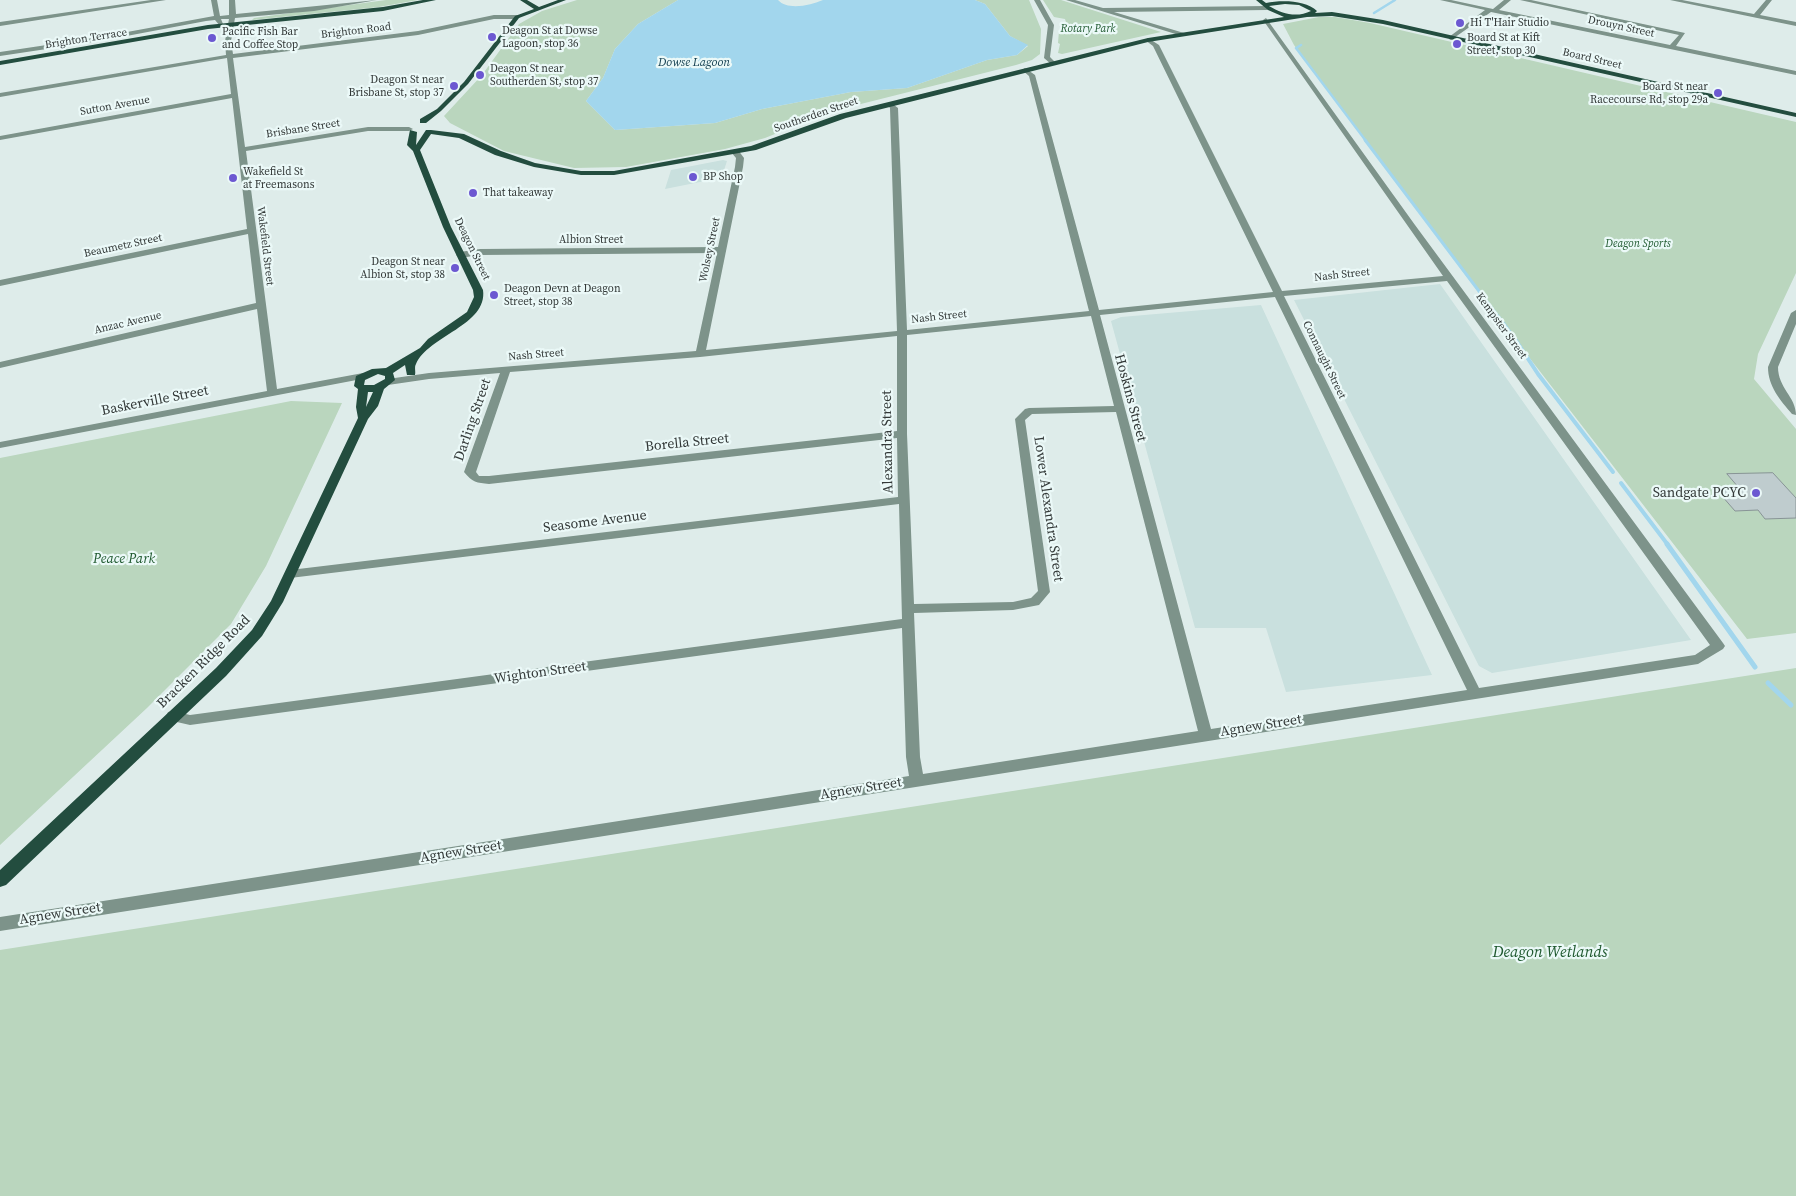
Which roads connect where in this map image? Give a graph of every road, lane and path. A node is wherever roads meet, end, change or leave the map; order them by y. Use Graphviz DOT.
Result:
graph roads {
  1 [pos="163,0"];
  2 [pos="214,0"];
  3 [pos="232,0"];
  4 [pos="374,0"];
  5 [pos="433,0"];
  6 [pos="523,0"];
  7 [pos="563,0"];
  8 [pos="1037,0"];
  9 [pos="1069,0"];
  10 [pos="1259,0"];
  11 [pos="1283,0"];
  12 [pos="1443,0"];
  13 [pos="1508,0"];
  14 [pos="1523,0"];
  15 [pos="1673,0"];
  16 [pos="1769,0"];
  17 [pos="1305,3"];
  18 [pos="537,8"];
  19 [pos="1104,10"];
  20 [pos="1491,10"];
  21 [pos="1267,13"];
  22 [pos="1305,16"];
  23 [pos="1756,16"];
  24 [pos="516,17"];
  25 [pos="217,18"];
  26 [pos="1383,22"];
  27 [pos="231,23"];
  28 [pos="0,24"];
  29 [pos="1796,24"];
  30 [pos="222,26"];
  31 [pos="1182,34"];
  32 [pos="1451,38"];
  33 [pos="1148,40"];
  34 [pos="228,41"];
  35 [pos="1671,48"];
  36 [pos="0,54"];
  37 [pos="230,56"];
  38 [pos="0,63"];
  39 [pos="1053,63"];
  40 [pos="1025,70"];
  41 [pos="1796,73"];
  42 [pos="0,95"];
  43 [pos="234,96"];
  44 [pos="890,104"];
  45 [pos="439,110"];
  46 [pos="1796,115"];
  47 [pos="420,122"];
  48 [pos="440,124"];
  49 [pos="368,129"];
  50 [pos="411,130"];
  51 [pos="430,132"];
  52 [pos="461,136"];
  53 [pos="0,138"];
  54 [pos="240,138"];
  55 [pos="283,143"];
  56 [pos="241,150"];
  57 [pos="416,150"];
  58 [pos="735,152"];
  59 [pos="252,231"];
  60 [pos="722,250"];
  61 [pos="460,255"];
  62 [pos="1451,278"];
  63 [pos="0,283"];
  64 [pos="1278,294"];
  65 [pos="261,305"];
  66 [pos="1796,312"];
  67 [pos="1094,313"];
  68 [pos="902,333"];
  69 [pos="432,341"];
  70 [pos="419,352"];
  71 [pos="700,354"];
  72 [pos="0,365"];
  73 [pos="506,370"];
  74 [pos="376,371"];
  75 [pos="411,373"];
  76 [pos="429,376"];
  77 [pos="386,379"];
  78 [pos="361,383"];
  79 [pos="272,393"];
  80 [pos="1118,409"];
  81 [pos="1796,412"];
  82 [pos="363,418"];
  83 [pos="902,434"];
  84 [pos="0,445"];
  85 [pos="476,479"];
  86 [pos="904,500"];
  87 [pos="290,574"];
  88 [pos="907,609"];
  89 [pos="907,623"];
  90 [pos="1718,646"];
  91 [pos="1475,693"];
  92 [pos="173,716"];
  93 [pos="1206,735"];
  94 [pos="917,780"];
  95 [pos="0,880"];
  96 [pos="0,924"];
  1 -- 28 [label="street"];
  2 -- 25 [label="street"];
  3 -- 27 [label="street"];
  4 -- 27 [label="street"];
  5 -- 27 [label="main road, Brighton Terrace"];
  6 -- 18 [label="main road"];
  7 -- 18 [label="main road, Brighton Road"];
  8 -- 39 [label="street"];
  9 -- 19 [label="street"];
  10 -- 21 [label="main road"];
  11 -- 17 [label="main road, Board Street"];
  11 -- 21 [label="main road"];
  12 -- 20 [label="street, Drouyn Street"];
  13 -- 20 [label="street"];
  14 -- 35 [label="street"];
  15 -- 23 [label="street"];
  16 -- 23 [label="street"];
  17 -- 22 [label="main road"];
  17 -- 26 [label="main road, Board Street"];
  18 -- 24 [label="main road, Brighton Road"];
  19 -- 21 [label="street"];
  19 -- 31 [label="street"];
  20 -- 32 [label="street"];
  20 -- 35 [label="street, Drouyn Street"];
  21 -- 22 [label="main road, Southerden Street"];
  21 -- 22 [label="main road"];
  21 -- 31 [label="main road, Southerden Street"];
  21 -- 62 [label="street, Kempster Street"];
  22 -- 26 [label="main road, Board Street"];
  23 -- 29 [label="street"];
  24 -- 37 [label="street, Brighton Road"];
  24 -- 45 [label="main road"];
  25 -- 27 [label="street"];
  25 -- 30 [label="street"];
  25 -- 36 [label="street"];
  26 -- 32 [label="main road, Board Street"];
  27 -- 30 [label="main road, Brighton Terrace"];
  27 -- 34 [label="street"];
  30 -- 34 [label="street"];
  30 -- 38 [label="main road, Brighton Terrace"];
  31 -- 33 [label="main road, Southerden Street"];
  32 -- 46 [label="main road, Board Street"];
  33 -- 39 [label="main road, Southerden Street"];
  33 -- 64 [label="street, Connaught Street"];
  34 -- 37 [label="street, Wakefield Street"];
  35 -- 41 [label="street, Drouyn Street"];
  37 -- 42 [label="street, Brighton Road"];
  37 -- 43 [label="street, Wakefield Street"];
  39 -- 40 [label="main road, Southerden Street"];
  40 -- 44 [label="main road, Southerden Street"];
  40 -- 67 [label="street, Hoskins Street"];
  43 -- 53 [label="street, Sutton Avenue"];
  43 -- 54 [label="street, Wakefield Street"];
  44 -- 58 [label="main road, Southerden Street"];
  44 -- 68 [label="street, Alexandra Street"];
  45 -- 47 [label="main road"];
  45 -- 48 [label="main road"];
  47 -- 48 [label="main road"];
  47 -- 49 [label="street, Brisbane Street"];
  47 -- 50 [label="main road"];
  48 -- 51 [label="main road"];
  48 -- 52 [label="main road, Southerden Street"];
  49 -- 50 [label="street, Brisbane Street"];
  49 -- 55 [label="street, Brisbane Street"];
  50 -- 51 [label="main road, Southerden Street"];
  50 -- 57 [label="main road, Deagon Street"];
  51 -- 52 [label="main road, Southerden Street"];
  51 -- 57 [label="main road"];
  52 -- 58 [label="main road, Southerden Street"];
  54 -- 55 [label="street"];
  54 -- 56 [label="street, Wakefield Street"];
  55 -- 56 [label="street, Brisbane Street"];
  56 -- 59 [label="street, Wakefield Street"];
  57 -- 61 [label="main road, Deagon Street"];
  58 -- 60 [label="street, Wolsey Street"];
  59 -- 63 [label="street, Beaumetz Street"];
  59 -- 65 [label="street, Wakefield Street"];
  60 -- 61 [label="street, Albion Street"];
  60 -- 71 [label="street, Wolsey Street"];
  61 -- 69 [label="main road, Deagon Street"];
  62 -- 64 [label="street, Nash Street"];
  62 -- 90 [label="street, Kempster Street"];
  64 -- 67 [label="street, Nash Street"];
  64 -- 91 [label="street, Connaught Street"];
  65 -- 72 [label="street, Anzac Avenue"];
  65 -- 79 [label="street, Wakefield Street"];
  66 -- 81 [label="street"];
  67 -- 68 [label="street, Nash Street"];
  67 -- 80 [label="street, Hoskins Street"];
  68 -- 71 [label="street, Nash Street"];
  68 -- 83 [label="street, Alexandra Street"];
  69 -- 70 [label="main road, Deagon Street"];
  69 -- 74 [label="main road, Deagon Street"];
  70 -- 75 [label="main road"];
  70 -- 77 [label="main road, Deagon Street"];
  71 -- 73 [label="street, Nash Street"];
  73 -- 76 [label="street, Nash Street"];
  73 -- 85 [label="street, Darling Street"];
  74 -- 77 [label="main road"];
  74 -- 78 [label="main road, Deagon Street"];
  75 -- 76 [label="street, Nash Street"];
  75 -- 77 [label="street, Nash Street"];
  76 -- 77 [label="street, Nash Street"];
  77 -- 78 [label="main road"];
  77 -- 82 [label="main road, Bracken Ridge Road"];
  78 -- 79 [label="street, Baskerville Street"];
  78 -- 82 [label="main road, Bracken Ridge Road"];
  79 -- 84 [label="street, Baskerville Street"];
  80 -- 88 [label="street, Lower Alexandra Street"];
  80 -- 93 [label="street, Hoskins Street"];
  82 -- 87 [label="main road, Bracken Ridge Road"];
  83 -- 85 [label="street, Borella Street"];
  83 -- 86 [label="street, Alexandra Street"];
  86 -- 87 [label="street, Seasome Avenue"];
  86 -- 88 [label="street, Alexandra Street"];
  87 -- 92 [label="main road, Bracken Ridge Road"];
  88 -- 89 [label="street, Alexandra Street"];
  89 -- 92 [label="street, Wighton Street"];
  89 -- 94 [label="street, Alexandra Street"];
  90 -- 91 [label="street, Agnew Street"];
  91 -- 93 [label="street, Agnew Street"];
  92 -- 95 [label="main road, Bracken Ridge Road"];
  93 -- 94 [label="street, Agnew Street"];
  94 -- 96 [label="street, Agnew Street"];
}
